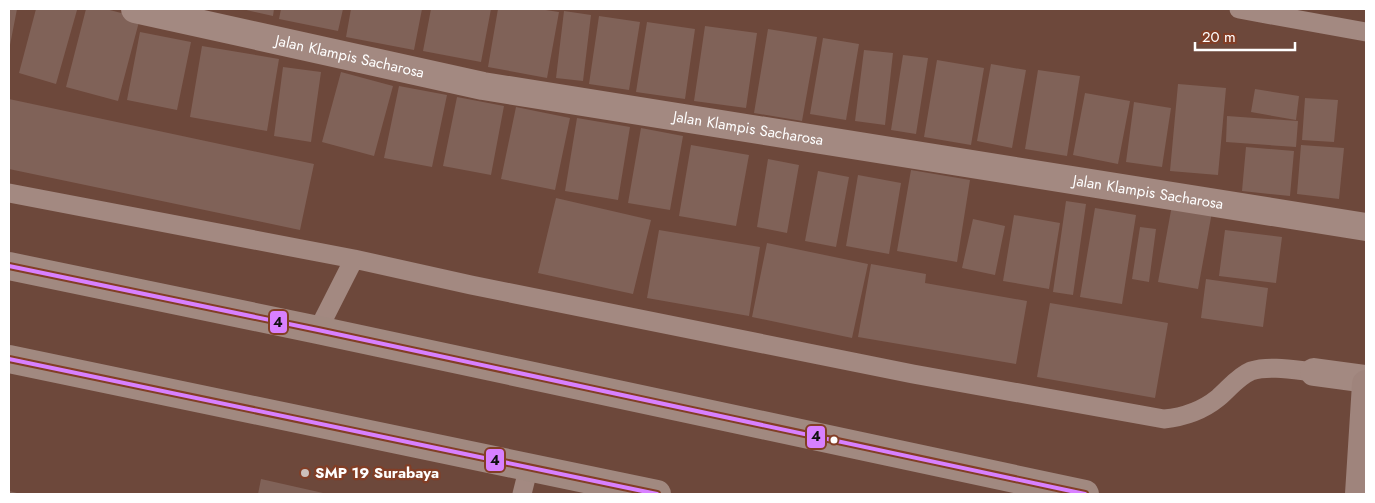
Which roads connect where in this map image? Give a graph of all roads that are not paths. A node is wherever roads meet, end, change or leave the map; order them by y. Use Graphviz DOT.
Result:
graph roads {
  1 [pos="135,9"];
  2 [pos="1239,9"];
  3 [pos="1366,32"];
  4 [pos="9,193"];
  5 [pos="1366,227"];
  6 [pos="354,259"];
  7 [pos="9,266"];
  8 [pos="318,330"];
  9 [pos="9,359"];
  10 [pos="1314,372"];
  11 [pos="1366,379"];
  12 [pos="1366,384"];
  13 [pos="529,466"];
  14 [pos="522,494"];
  15 [pos="657,494"];
  16 [pos="1085,494"];
  17 [pos="1359,494"];
  1 -- 5 [label="street, Jalan Klampis Sacharosa"];
  2 -- 3 [label="lane"];
  4 -- 6 [label="lane"];
  6 -- 8 [label="lane"];
  6 -- 10 [label="lane"];
  7 -- 8 [label="main road"];
  8 -- 16 [label="main road"];
  9 -- 13 [label="main road"];
  10 -- 11 [label="street"];
  12 -- 17 [label="main road"];
  13 -- 14 [label="lane"];
  13 -- 15 [label="main road"];
}
